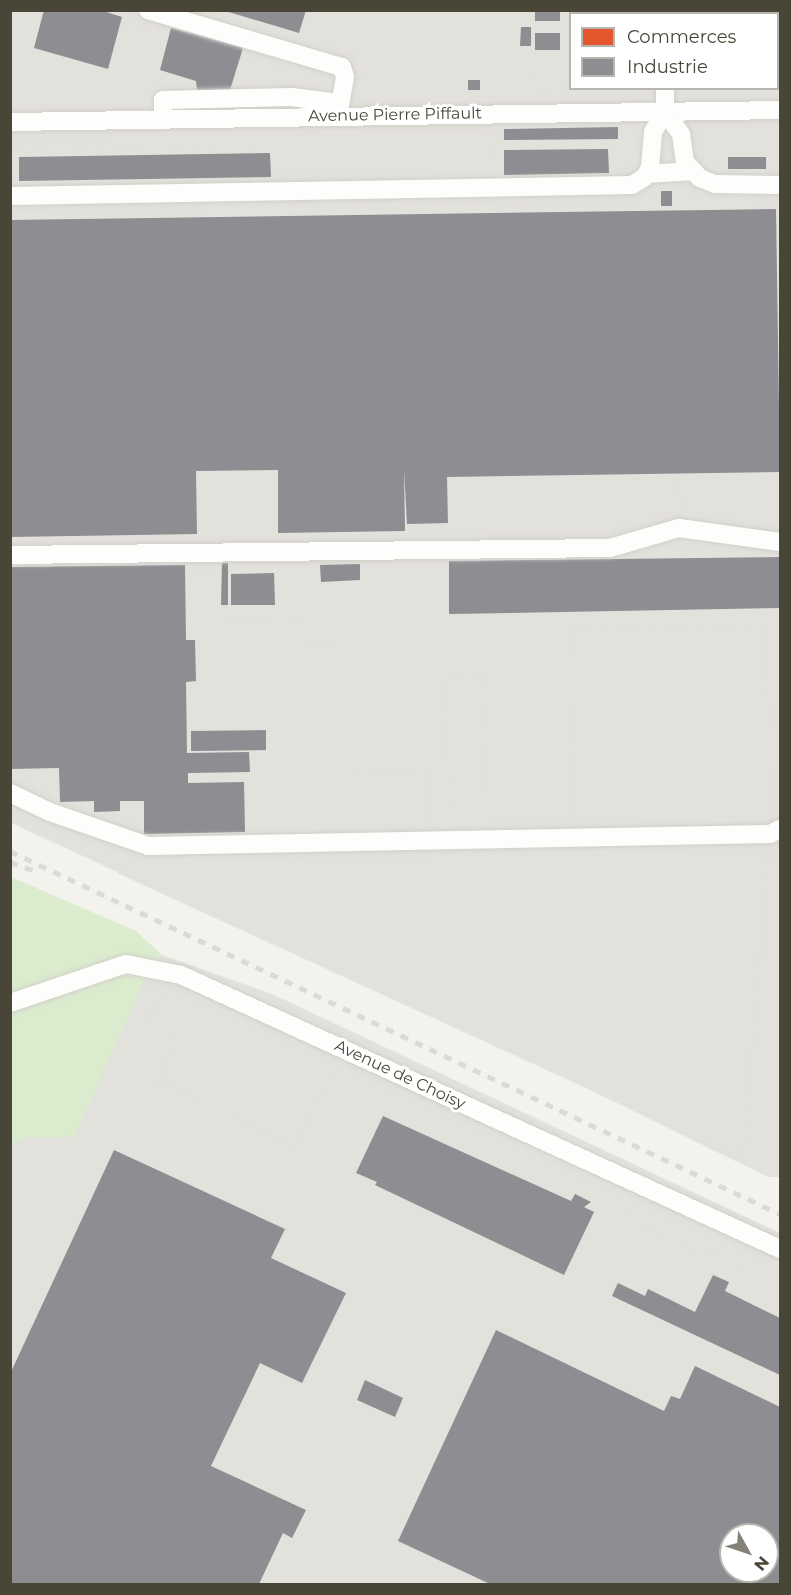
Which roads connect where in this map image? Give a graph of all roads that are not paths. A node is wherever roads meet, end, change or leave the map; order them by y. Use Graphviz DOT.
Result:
graph roads {
  1 [pos="148,10"];
  2 [pos="200,18"];
  3 [pos="664,90"];
  4 [pos="339,109"];
  5 [pos="780,110"];
  6 [pos="665,112"];
  7 [pos="10,122"];
  8 [pos="693,171"];
  9 [pos="647,174"];
  10 [pos="780,185"];
  11 [pos="10,196"];
  12 [pos="780,542"];
  13 [pos="10,555"];
  14 [pos="10,793"];
  15 [pos="780,829"];
  16 [pos="10,1004"];
  17 [pos="780,1250"];
  1 -- 2 [label="street"];
  2 -- 4 [label="street"];
  3 -- 6 [label="street"];
  4 -- 6 [label="street, Avenue Pierre Piffault"];
  4 -- 7 [label="street, Avenue Pierre Piffault"];
  5 -- 6 [label="street, Avenue Pierre Piffault"];
  6 -- 8 [label="street"];
  6 -- 9 [label="street"];
  8 -- 9 [label="street"];
  8 -- 10 [label="street"];
  9 -- 11 [label="street"];
  12 -- 13 [label="street"];
  14 -- 15 [label="street"];
  16 -- 17 [label="street, Avenue de Choisy"];
}
